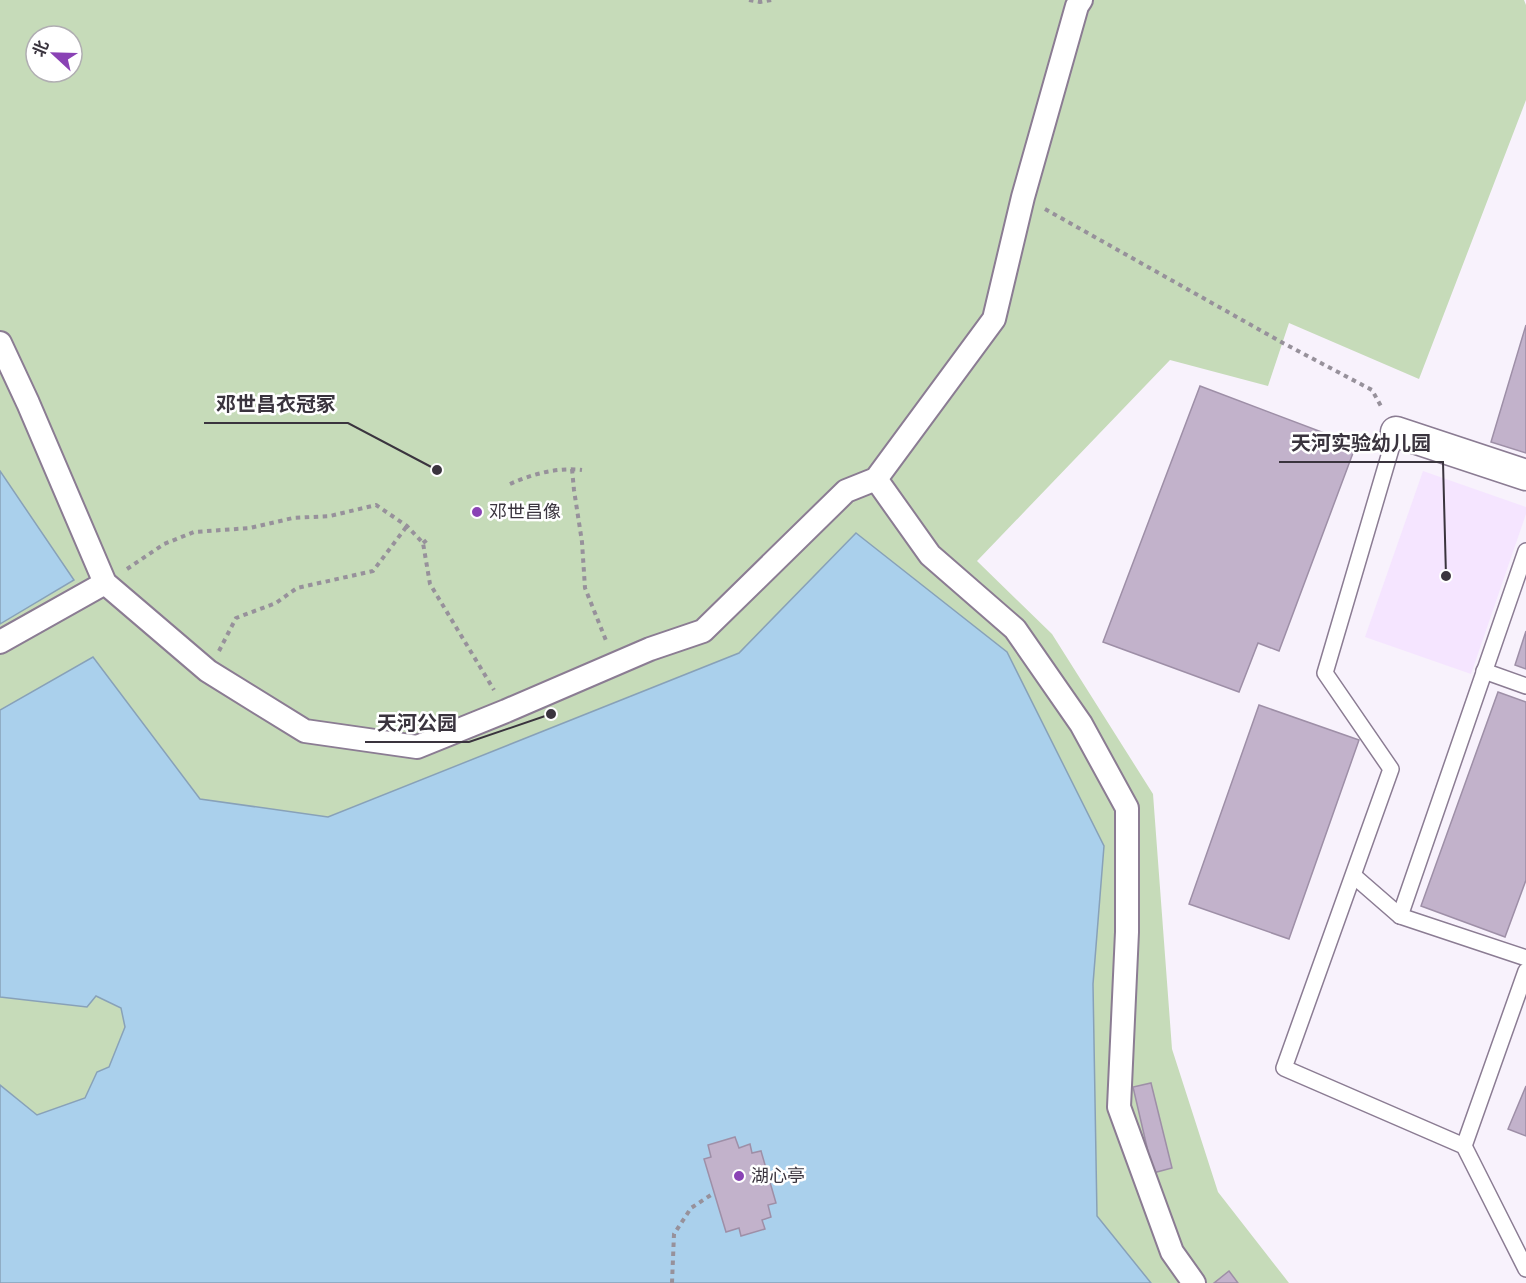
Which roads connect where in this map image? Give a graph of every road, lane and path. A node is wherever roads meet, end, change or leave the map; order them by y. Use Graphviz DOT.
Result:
graph roads {
  1 [pos="749,0"];
  2 [pos="772,0"];
  3 [pos="1073,2"];
  4 [pos="1023,197"];
  5 [pos="0,343"];
  6 [pos="1396,432"];
  7 [pos="572,469"];
  8 [pos="582,470"];
  9 [pos="1526,475"];
  10 [pos="876,479"];
  11 [pos="510,484"];
  12 [pos="407,526"];
  13 [pos="428,539"];
  14 [pos="423,543"];
  15 [pos="1526,551"];
  16 [pos="105,583"];
  17 [pos="0,642"];
  18 [pos="616,664"];
  19 [pos="208,671"];
  20 [pos="1485,671"];
  21 [pos="1526,686"];
  22 [pos="506,711"];
  23 [pos="1354,876"];
  24 [pos="1400,916"];
  25 [pos="1526,958"];
  26 [pos="1526,971"];
  27 [pos="1464,1146"];
  28 [pos="714,1192"];
  29 [pos="1526,1269"];
  30 [pos="672,1283"];
  31 [pos="1194,1283"];
  1 -- 2 [label="path"];
  3 -- 4 [label="street"];
  4 -- 6 [label="path"];
  4 -- 10 [label="street"];
  5 -- 16 [label="street"];
  6 -- 9 [label="street"];
  6 -- 23 [label="lane"];
  7 -- 8 [label="path"];
  7 -- 11 [label="path"];
  7 -- 18 [label="path"];
  10 -- 18 [label="street"];
  10 -- 31 [label="street"];
  12 -- 14 [label="path"];
  12 -- 16 [label="path"];
  12 -- 19 [label="path"];
  13 -- 14 [label="path"];
  14 -- 22 [label="path"];
  15 -- 20 [label="lane"];
  16 -- 17 [label="street"];
  16 -- 19 [label="street"];
  18 -- 22 [label="street"];
  19 -- 22 [label="street"];
  20 -- 21 [label="lane"];
  20 -- 24 [label="lane"];
  23 -- 24 [label="lane"];
  23 -- 27 [label="lane"];
  24 -- 25 [label="lane"];
  26 -- 27 [label="lane"];
  27 -- 29 [label="lane"];
  28 -- 30 [label="path"];
}
